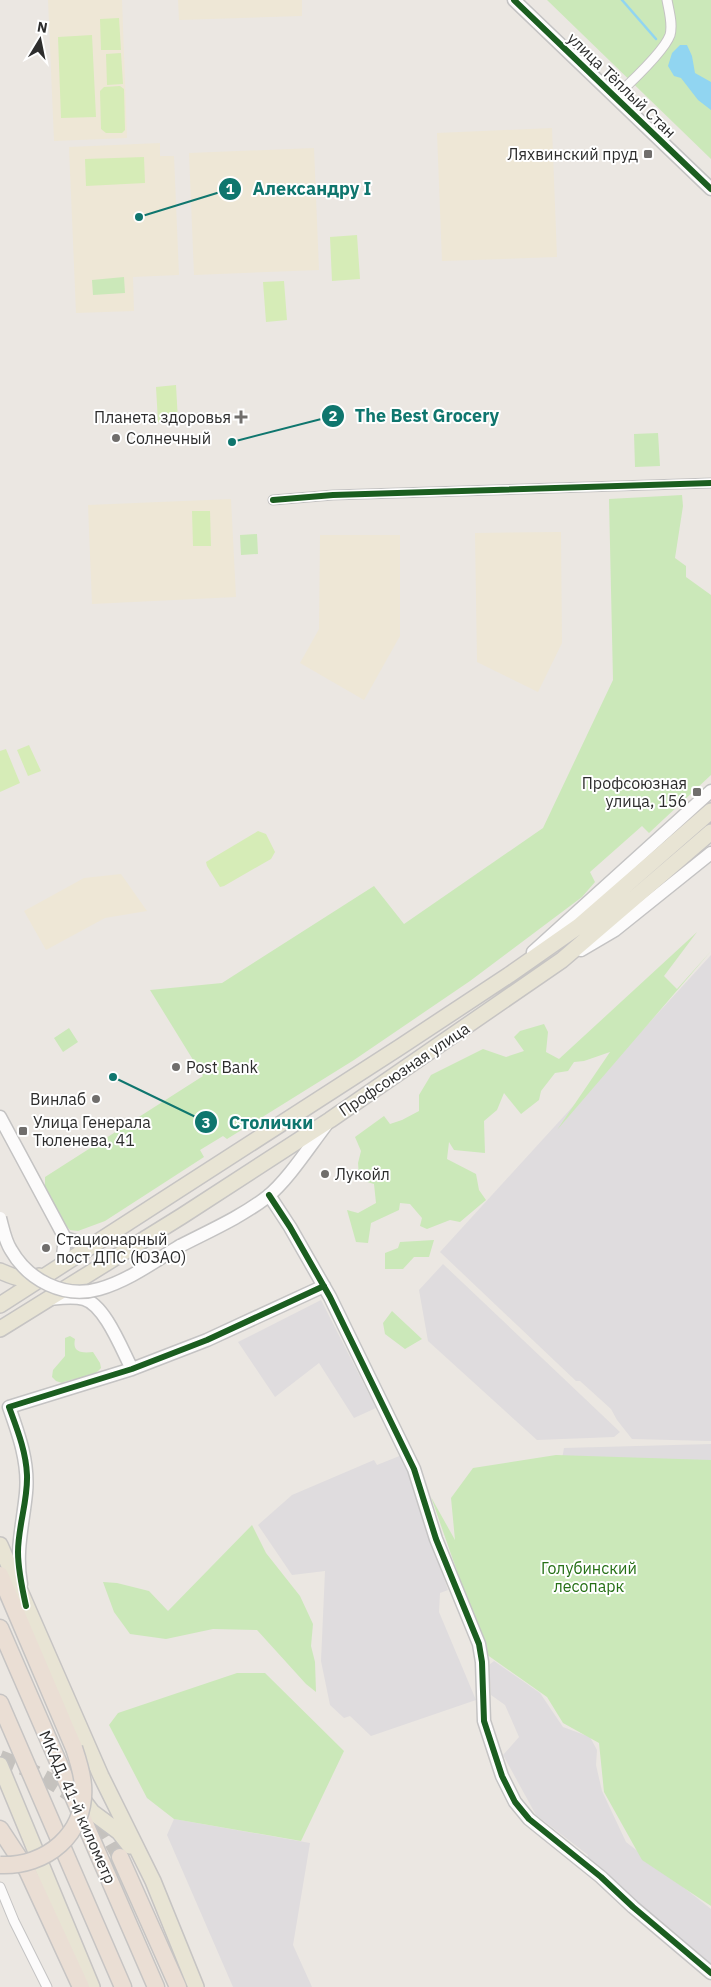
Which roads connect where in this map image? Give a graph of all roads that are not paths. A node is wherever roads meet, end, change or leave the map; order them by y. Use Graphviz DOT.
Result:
graph roads {
  1 [pos="514,0"];
  2 [pos="667,0"];
  3 [pos="615,97"];
  4 [pos="711,189"];
  5 [pos="711,482"];
  6 [pos="273,500"];
  7 [pos="711,792"];
  8 [pos="711,811"];
  9 [pos="711,832"];
  10 [pos="711,853"];
  11 [pos="562,960"];
  12 [pos="509,975"];
  13 [pos="0,1117"];
  14 [pos="330,1120"];
  15 [pos="269,1195"];
  16 [pos="0,1218"];
  17 [pos="64,1238"];
  18 [pos="90,1246"];
  19 [pos="57,1267"];
  20 [pos="0,1271"];
  21 [pos="324,1286"];
  22 [pos="49,1299"];
  23 [pos="0,1305"];
  24 [pos="0,1328"];
  25 [pos="132,1369"];
  26 [pos="0,1545"];
  27 [pos="0,1575"];
  28 [pos="26,1606"];
  29 [pos="0,1628"];
  30 [pos="0,1703"];
  31 [pos="56,1758"];
  32 [pos="0,1765"];
  33 [pos="0,1829"];
  34 [pos="120,1858"];
  35 [pos="0,1866"];
  36 [pos="153,1881"];
  37 [pos="0,1887"];
  38 [pos="711,1973"];
  39 [pos="46,1987"];
  40 [pos="81,1987"];
  41 [pos="92,1987"];
  42 [pos="123,1987"];
  43 [pos="156,1987"];
  44 [pos="178,1987"];
  45 [pos="196,1987"];
  1 -- 3 [label="street, улица Тёплый Стан"];
  2 -- 3 [label="street"];
  3 -- 4 [label="street, улица Тёплый Стан"];
  5 -- 6 [label="street"];
  7 -- 12 [label="street, Профсоюзная улица"];
  8 -- 12 [label="main road, Профсоюзная улица"];
  9 -- 11 [label="main road, Профсоюзная улица"];
  10 -- 11 [label="street, Профсоюзная улица"];
  11 -- 14 [label="main road, Профсоюзная улица"];
  12 -- 18 [label="main road, Профсоюзная улица"];
  13 -- 17 [label="street"];
  14 -- 15 [label="street"];
  14 -- 22 [label="main road, Профсоюзная улица"];
  15 -- 16 [label="street, bridge"];
  15 -- 21 [label="street"];
  17 -- 18 [label="street"];
  17 -- 19 [label="street"];
  18 -- 19 [label="main road, Профсоюзная улица"];
  19 -- 20 [label="main road"];
  19 -- 23 [label="main road"];
  21 -- 25 [label="street"];
  21 -- 38 [label="street"];
  22 -- 24 [label="main road, Профсоюзная улица"];
  22 -- 25 [label="street"];
  25 -- 28 [label="street"];
  26 -- 28 [label="main road"];
  27 -- 35 [label="highway, bridge"];
  28 -- 36 [label="main road"];
  29 -- 31 [label="highway, МКАД, 41-й километр"];
  30 -- 42 [label="highway, МКАД, 41-й километр"];
  31 -- 36 [label="main road"];
  31 -- 43 [label="highway, МКАД, 41-й километр"];
  32 -- 41 [label="main road"];
  33 -- 40 [label="highway"];
  34 -- 44 [label="highway"];
  36 -- 45 [label="main road"];
  37 -- 39 [label="street"];
}
